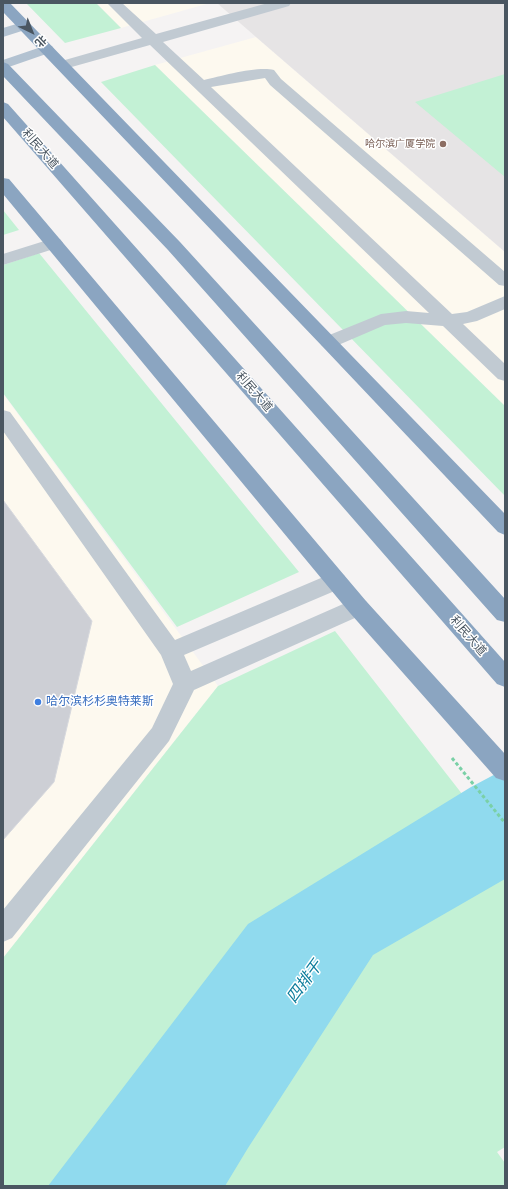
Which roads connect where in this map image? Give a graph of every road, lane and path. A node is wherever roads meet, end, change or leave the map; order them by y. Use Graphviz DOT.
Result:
graph roads {
  1 [pos="114,3"];
  2 [pos="284,3"];
  3 [pos="3,4"];
  4 [pos="23,26"];
  5 [pos="3,33"];
  6 [pos="153,40"];
  7 [pos="47,49"];
  8 [pos="3,66"];
  9 [pos="63,66"];
  10 [pos="200,85"];
  11 [pos="3,107"];
  12 [pos="3,183"];
  13 [pos="49,237"];
  14 [pos="3,244"];
  15 [pos="3,260"];
  16 [pos="505,281"];
  17 [pos="505,302"];
  18 [pos="448,321"];
  19 [pos="329,342"];
  20 [pos="505,375"];
  21 [pos="3,417"];
  22 [pos="505,527"];
  23 [pos="336,581"];
  24 [pos="358,607"];
  25 [pos="505,614"];
  26 [pos="171,651"];
  27 [pos="505,678"];
  28 [pos="185,684"];
  29 [pos="452,758"];
  30 [pos="500,765"];
  31 [pos="505,824"];
  32 [pos="3,930"];
  1 -- 6 [label="street"];
  2 -- 6 [label="street"];
  3 -- 4 [label="highway"];
  4 -- 5 [label="main road"];
  4 -- 7 [label="highway"];
  6 -- 9 [label="street"];
  6 -- 10 [label="street"];
  7 -- 8 [label="main road"];
  7 -- 9 [label="highway"];
  8 -- 25 [label="highway"];
  9 -- 19 [label="highway"];
  10 -- 16 [label="street"];
  10 -- 18 [label="street"];
  11 -- 27 [label="highway, 利民大道"];
  12 -- 13 [label="highway"];
  13 -- 14 [label="street"];
  13 -- 15 [label="street"];
  13 -- 23 [label="highway"];
  17 -- 18 [label="street"];
  18 -- 19 [label="street"];
  18 -- 20 [label="street"];
  19 -- 22 [label="highway"];
  21 -- 26 [label="street"];
  23 -- 24 [label="highway"];
  23 -- 26 [label="street"];
  24 -- 28 [label="street"];
  24 -- 30 [label="highway"];
  26 -- 28 [label="street"];
  28 -- 32 [label="street"];
  29 -- 31 [label="path"];
}
